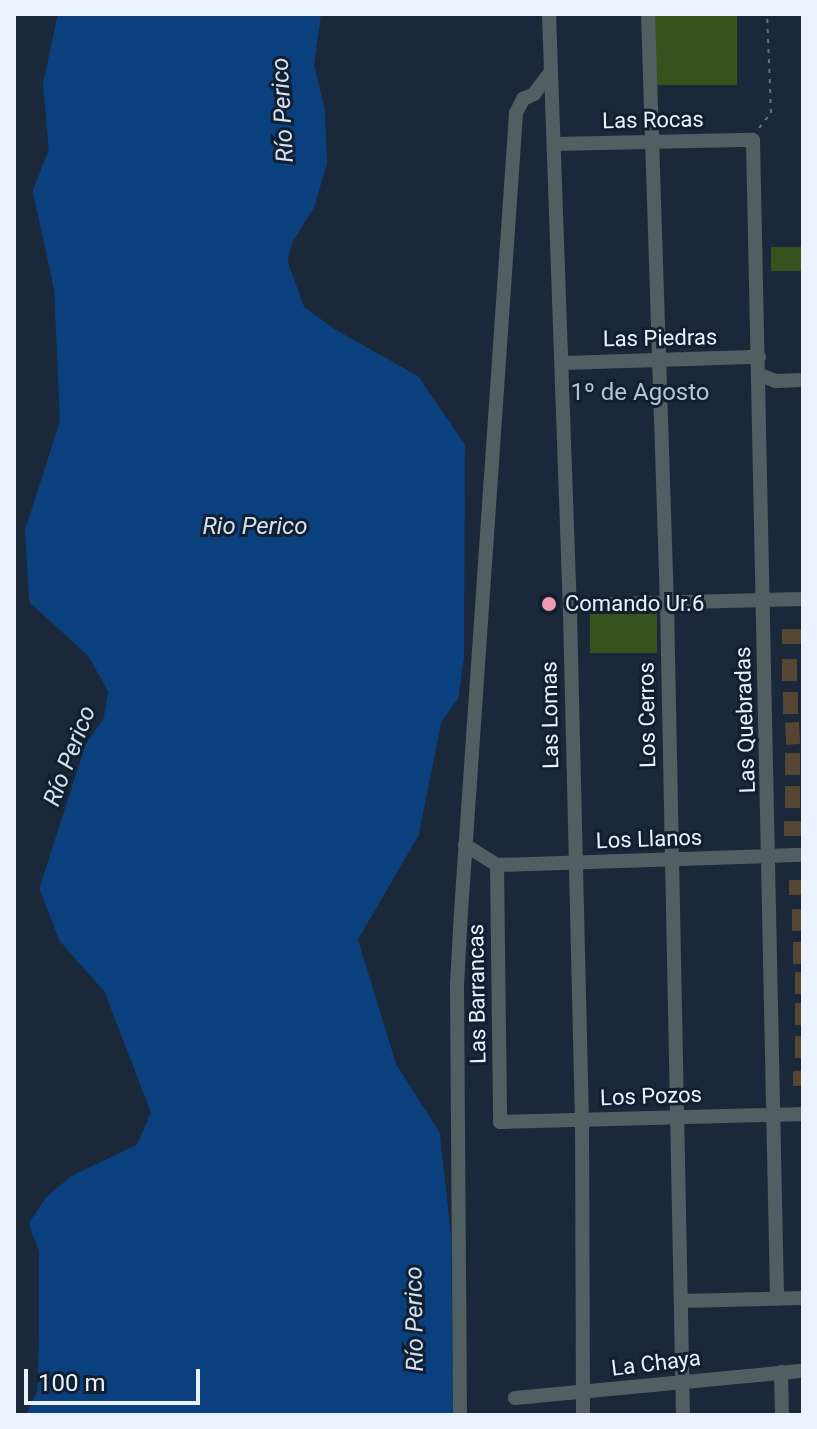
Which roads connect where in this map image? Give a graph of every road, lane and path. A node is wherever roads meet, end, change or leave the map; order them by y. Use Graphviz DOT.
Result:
graph roads {
  1 [pos="549,14"];
  2 [pos="648,14"];
  3 [pos="767,14"];
  4 [pos="550,73"];
  5 [pos="753,140"];
  6 [pos="651,142"];
  7 [pos="554,144"];
  8 [pos="759,357"];
  9 [pos="659,361"];
  10 [pos="563,363"];
  11 [pos="760,375"];
  12 [pos="803,380"];
  13 [pos="803,599"];
  14 [pos="764,601"];
  15 [pos="667,604"];
  16 [pos="570,605"];
  17 [pos="465,845"];
  18 [pos="803,855"];
  19 [pos="771,856"];
  20 [pos="672,861"];
  21 [pos="576,864"];
  22 [pos="497,865"];
  23 [pos="775,1114"];
  24 [pos="803,1114"];
  25 [pos="679,1118"];
  26 [pos="582,1121"];
  27 [pos="500,1122"];
  28 [pos="803,1298"];
  29 [pos="777,1299"];
  30 [pos="681,1301"];
  31 [pos="803,1371"];
  32 [pos="781,1372"];
  33 [pos="682,1381"];
  34 [pos="582,1394"];
  35 [pos="515,1398"];
  36 [pos="460,1415"];
  37 [pos="583,1415"];
  38 [pos="683,1415"];
  39 [pos="782,1415"];
  1 -- 4 [label="street, Las Lomas"];
  2 -- 6 [label="street, Los Cerros"];
  3 -- 5 [label="path"];
  4 -- 7 [label="street, Las Lomas"];
  4 -- 17 [label="street"];
  5 -- 6 [label="street, Las Rocas"];
  5 -- 8 [label="street, Las Quebradas"];
  6 -- 7 [label="street, Las Rocas"];
  6 -- 9 [label="street, Los Cerros"];
  7 -- 10 [label="street, Las Lomas"];
  8 -- 9 [label="street, Las Piedras"];
  8 -- 11 [label="street, Las Quebradas"];
  9 -- 10 [label="street, Las Piedras"];
  9 -- 15 [label="street, Los Cerros"];
  10 -- 16 [label="street, Las Lomas"];
  11 -- 12 [label="street"];
  11 -- 14 [label="street, Las Quebradas"];
  13 -- 14 [label="street"];
  14 -- 15 [label="street"];
  14 -- 19 [label="street, Las Quebradas"];
  15 -- 16 [label="street"];
  15 -- 20 [label="street, Los Cerros"];
  16 -- 21 [label="street, Las Lomas"];
  17 -- 22 [label="street"];
  17 -- 36 [label="street"];
  18 -- 19 [label="street, Los Llanos"];
  19 -- 20 [label="street, Los Llanos"];
  19 -- 23 [label="street, Las Quebradas"];
  20 -- 21 [label="street, Los Llanos"];
  20 -- 25 [label="street, Los Cerros"];
  21 -- 22 [label="street, Los Llanos"];
  21 -- 26 [label="street, Las Lomas"];
  22 -- 27 [label="street, Las Barrancas"];
  23 -- 24 [label="street, Los Pozos"];
  23 -- 25 [label="street, Los Pozos"];
  23 -- 29 [label="street, Las Quebradas"];
  25 -- 26 [label="street, Los Pozos"];
  25 -- 30 [label="street, Los Cerros"];
  26 -- 27 [label="street, Los Pozos"];
  26 -- 34 [label="street, Las Lomas"];
  28 -- 29 [label="street"];
  29 -- 30 [label="street"];
  30 -- 33 [label="street, Los Cerros"];
  31 -- 32 [label="street, La Chaya"];
  32 -- 33 [label="street, La Chaya"];
  32 -- 39 [label="street"];
  33 -- 34 [label="street, La Chaya"];
  33 -- 38 [label="street, Los Cerros"];
  34 -- 35 [label="street, La Chaya"];
  34 -- 37 [label="street, Las Lomas"];
}
